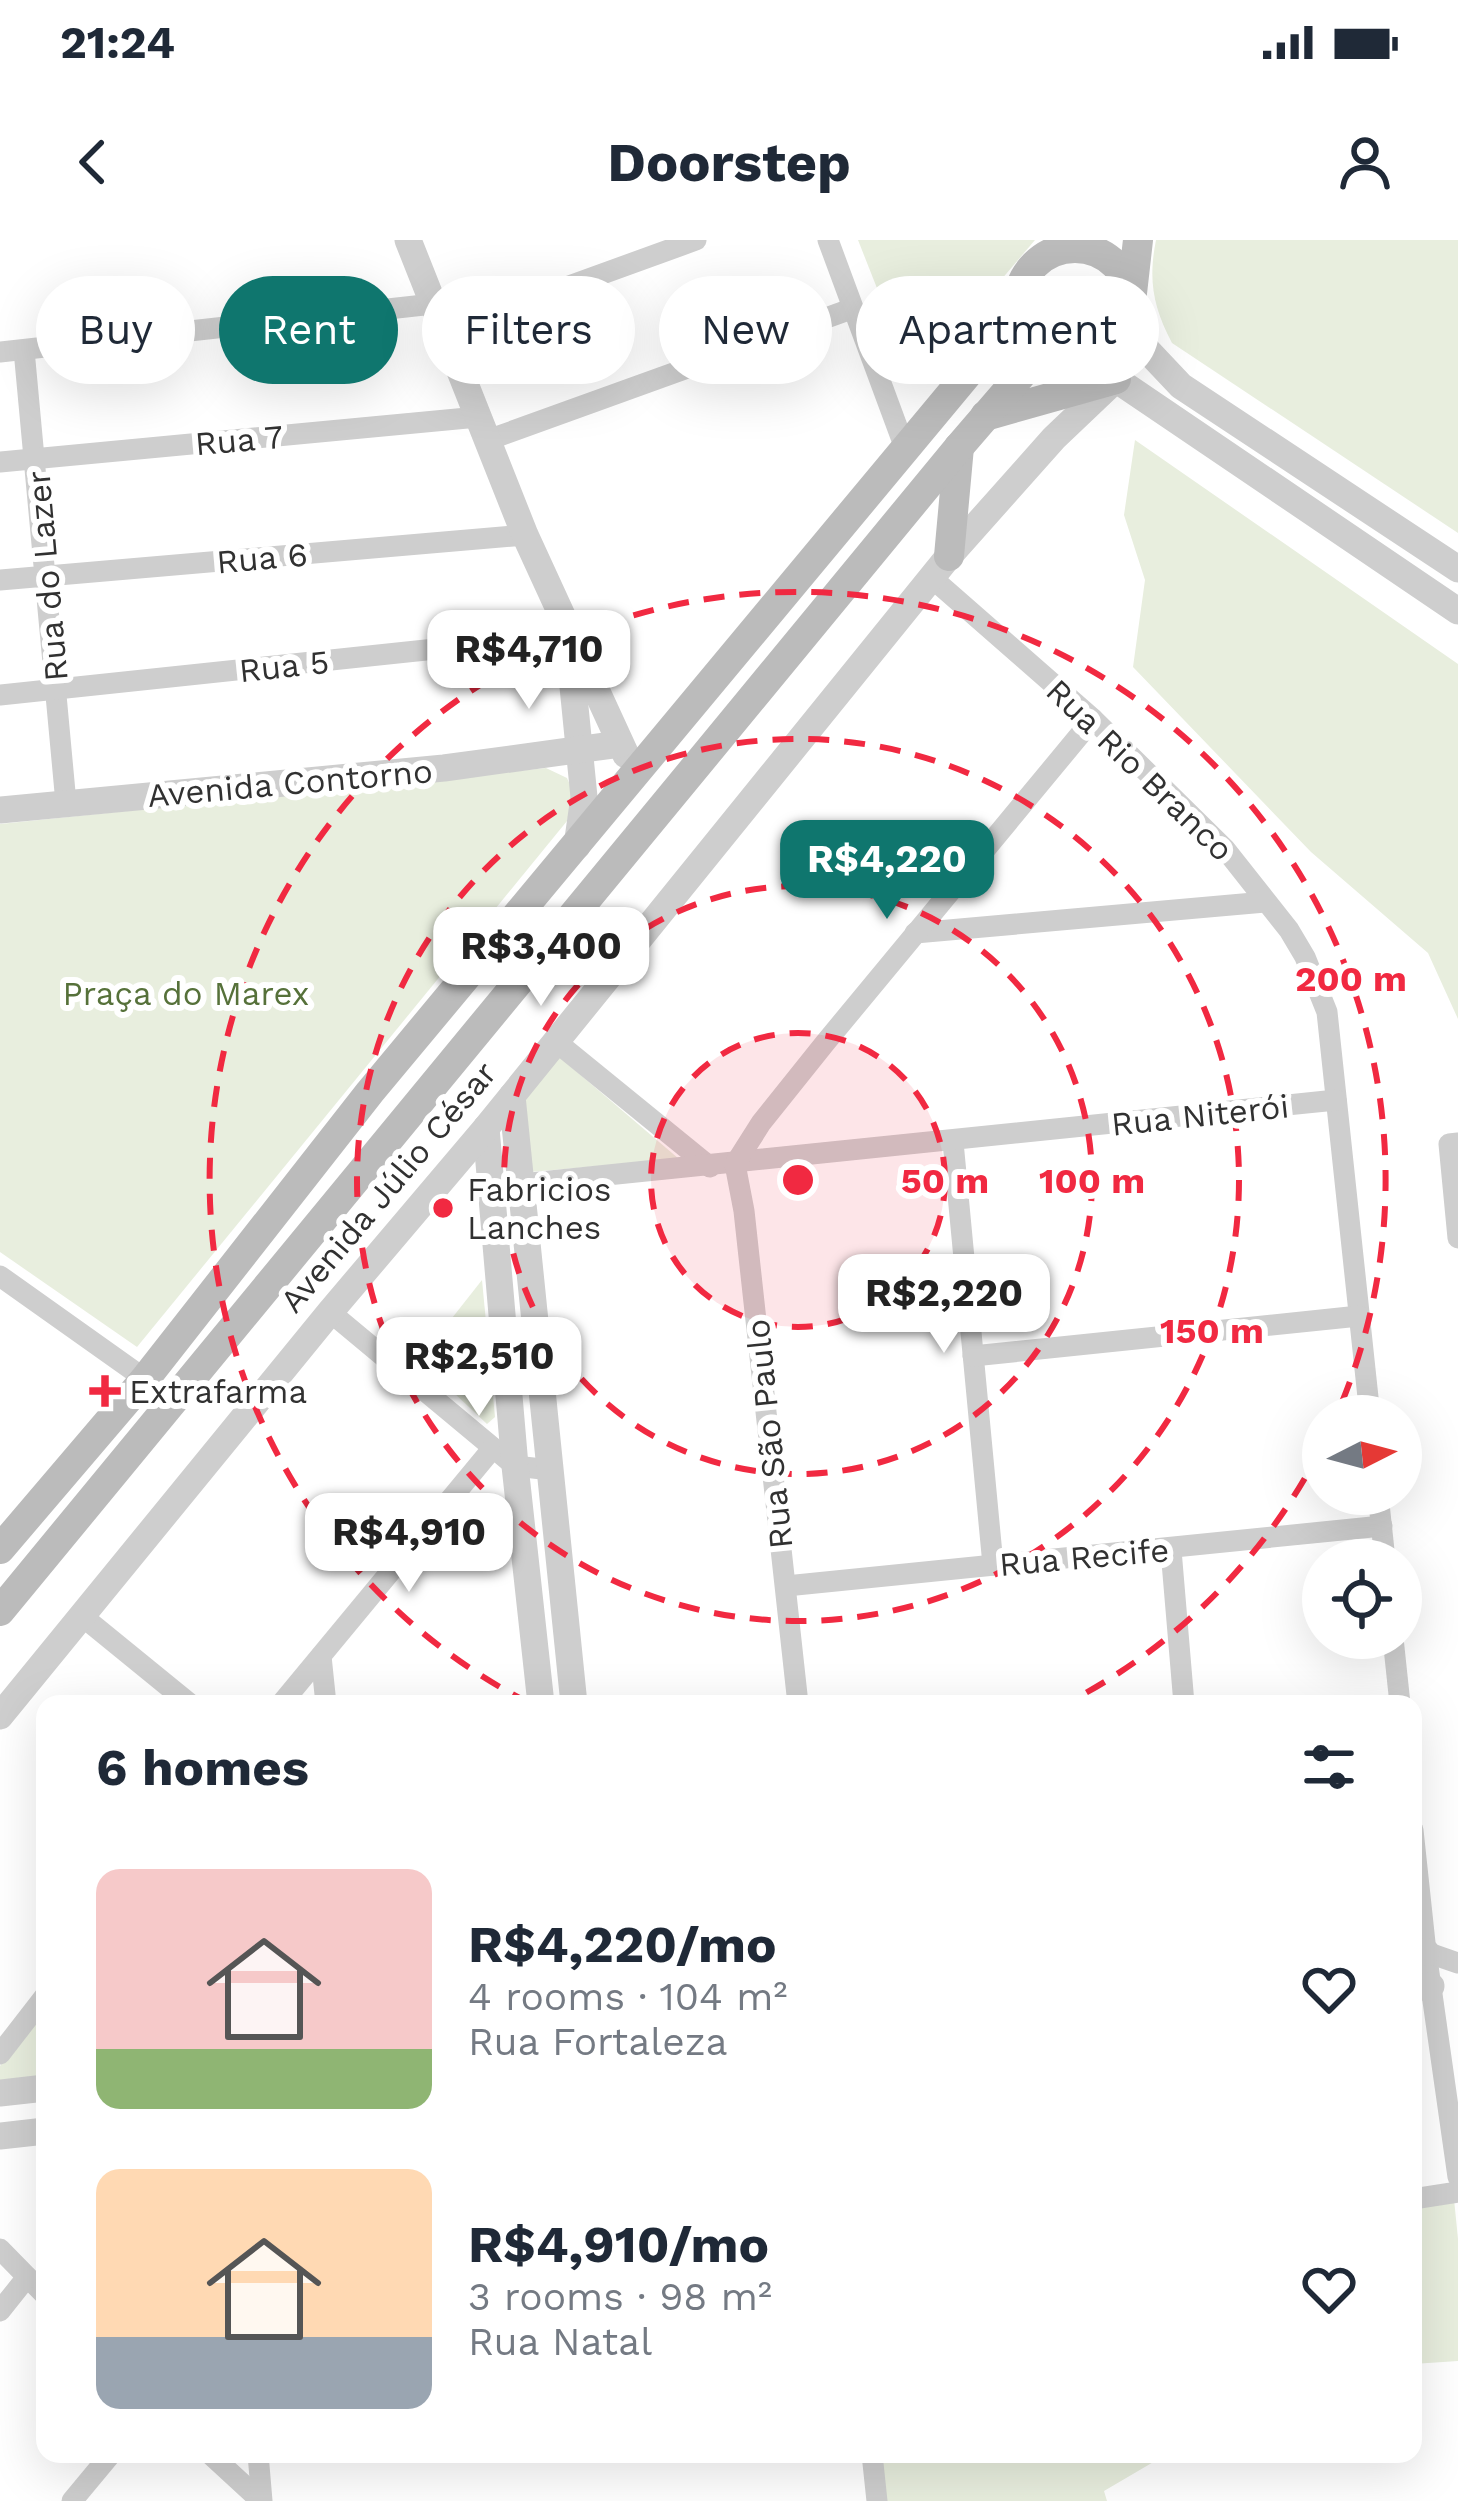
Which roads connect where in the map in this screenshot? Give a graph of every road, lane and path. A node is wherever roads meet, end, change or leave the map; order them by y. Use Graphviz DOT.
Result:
graph roads {
  1 [pos="408,240"];
  2 [pos="696,240"];
  3 [pos="828,240"];
  4 [pos="1138,240"];
  5 [pos="1052,248"];
  6 [pos="422,276"];
  7 [pos="597,276"];
  8 [pos="1027,276"];
  9 [pos="1122,276"];
  10 [pos="1134,276"];
  11 [pos="422,305"];
  12 [pos="851,309"];
  13 [pos="24,350"];
  14 [pos="0,352"];
  15 [pos="1159,363"];
  16 [pos="466,384"];
  17 [pos="959,384"];
  18 [pos="1013,384"];
  19 [pos="1098,384"];
  20 [pos="1111,384"];
  21 [pos="1123,384"];
  22 [pos="986,416"];
  23 [pos="483,428"];
  24 [pos="959,447"];
  25 [pos="905,448"];
  26 [pos="36,459"];
  27 [pos="0,462"];
  28 [pos="525,536"];
  29 [pos="940,567"];
  30 [pos="1458,569"];
  31 [pos="47,576"];
  32 [pos="0,580"];
  33 [pos="1458,611"];
  34 [pos="568,635"];
  35 [pos="58,690"];
  36 [pos="0,695"];
  37 [pos="574,700"];
  38 [pos="1094,719"];
  39 [pos="620,744"];
  40 [pos="579,749"];
  41 [pos="524,757"];
  42 [pos="635,773"];
  43 [pos="66,803"];
  44 [pos="0,810"];
  45 [pos="577,848"];
  46 [pos="1265,902"];
  47 [pos="915,933"];
  48 [pos="554,1040"];
  49 [pos="512,1096"];
  50 [pos="1336,1100"];
  51 [pos="486,1128"];
  52 [pos="953,1142"];
  53 [pos="1453,1143"];
  54 [pos="735,1164"];
  55 [pos="710,1167"];
  56 [pos="522,1184"];
  57 [pos="491,1187"];
  58 [pos="1458,1238"];
  59 [pos="0,1276"];
  60 [pos="330,1312"];
  61 [pos="1360,1316"];
  62 [pos="973,1357"];
  63 [pos="145,1379"];
  64 [pos="1368,1395"];
  65 [pos="504,1458"];
  66 [pos="550,1470"];
  67 [pos="1381,1515"];
  68 [pos="1382,1526"];
  69 [pos="1383,1539"];
  70 [pos="0,1549"];
  71 [pos="1171,1550"];
  72 [pos="993,1564"];
  73 [pos="786,1586"];
  74 [pos="0,1611"];
  75 [pos="82,1616"];
  76 [pos="321,1656"];
  77 [pos="1395,1659"];
  78 [pos="179,1695"];
  79 [pos="288,1695"];
  80 [pos="325,1695"];
  81 [pos="540,1695"];
  82 [pos="573,1695"];
  83 [pos="797,1695"];
  84 [pos="1183,1695"];
  85 [pos="1399,1695"];
  86 [pos="0,1717"];
  87 [pos="1422,1954"];
  88 [pos="1458,1963"];
  89 [pos="1434,1983"];
  90 [pos="36,2007"];
  91 [pos="1,2051"];
  92 [pos="36,2089"];
  93 [pos="0,2093"];
  94 [pos="36,2133"];
  95 [pos="0,2136"];
  96 [pos="1458,2177"];
  97 [pos="1458,2192"];
  98 [pos="1422,2198"];
  99 [pos="0,2249"];
  100 [pos="27,2277"];
  101 [pos="36,2286"];
  102 [pos="0,2311"];
  103 [pos="104,2463"];
  104 [pos="220,2463"];
  105 [pos="259,2463"];
  106 [pos="873,2463"];
  107 [pos="73,2501"];
  108 [pos="261,2501"];
  109 [pos="877,2501"];
  1 -- 6 [label="street"];
  2 -- 7 [label="street"];
  3 -- 12 [label="street"];
  4 -- 10 [label="main road"];
  5 -- 8 [label="main road"];
  5 -- 9 [label="main road"];
  11 -- 13 [label="street"];
  12 -- 23 [label="street, Rua 7"];
  12 -- 25 [label="street"];
  13 -- 14 [label="street"];
  13 -- 26 [label="street, Rua do Lazer"];
  15 -- 30 [label="street"];
  16 -- 23 [label="street"];
  17 -- 25 [label="main road, Avenida Júlio César"];
  18 -- 22 [label="main road, Avenida Júlio César"];
  19 -- 22 [label="main road"];
  20 -- 29 [label="street, Avenida Júlio César"];
  21 -- 33 [label="street"];
  22 -- 24 [label="main road, Avenida Júlio César"];
  23 -- 26 [label="street, Rua 7"];
  23 -- 28 [label="street"];
  24 -- 29 [label="main road"];
  24 -- 74 [label="main road, Avenida Júlio César"];
  25 -- 42 [label="main road, Avenida Júlio César"];
  26 -- 27 [label="street, Rua 7"];
  26 -- 31 [label="street, Rua do Lazer"];
  28 -- 31 [label="street, Rua 6"];
  28 -- 34 [label="street"];
  29 -- 38 [label="street, Rua Rio Branco"];
  29 -- 48 [label="street, Avenida Júlio César"];
  31 -- 32 [label="street, Rua 6"];
  31 -- 35 [label="street, Rua do Lazer"];
  34 -- 35 [label="street, Rua 5"];
  34 -- 37 [label="street"];
  34 -- 39 [label="street"];
  35 -- 36 [label="street, Rua 5"];
  35 -- 43 [label="street, Rua do Lazer"];
  37 -- 40 [label="street"];
  37 -- 41 [label="street"];
  38 -- 46 [label="street, Rua Rio Branco"];
  38 -- 47 [label="street"];
  39 -- 40 [label="street, Avenida Contorno"];
  39 -- 42 [label="street"];
  40 -- 41 [label="street, Avenida Contorno"];
  40 -- 45 [label="street"];
  41 -- 43 [label="street, Avenida Contorno"];
  42 -- 45 [label="main road, Avenida Júlio César"];
  43 -- 44 [label="street, Avenida Contorno"];
  45 -- 63 [label="main road, Avenida Júlio César"];
  46 -- 47 [label="street"];
  46 -- 50 [label="street, Rua Rio Branco"];
  47 -- 54 [label="street"];
  48 -- 49 [label="street, Avenida Júlio César"];
  48 -- 55 [label="street"];
  49 -- 51 [label="street, Avenida Júlio César"];
  49 -- 56 [label="street"];
  50 -- 52 [label="street, Rua Niterói"];
  50 -- 61 [label="street, Rua Rio Branco"];
  51 -- 57 [label="street"];
  51 -- 60 [label="street, Avenida Júlio César"];
  52 -- 54 [label="street, Rua Niterói"];
  52 -- 62 [label="street"];
  53 -- 58 [label="street"];
  54 -- 55 [label="street, Rua Niterói"];
  54 -- 73 [label="street, Rua São Paulo"];
  55 -- 56 [label="street, Rua Niterói"];
  56 -- 57 [label="street, Rua Niterói"];
  56 -- 66 [label="street"];
  57 -- 65 [label="street"];
  59 -- 63 [label="street"];
  60 -- 65 [label="street"];
  60 -- 75 [label="street, Avenida Júlio César"];
  61 -- 62 [label="street"];
  61 -- 64 [label="street, Rua Rio Branco"];
  62 -- 72 [label="street"];
  63 -- 70 [label="main road, Avenida Júlio César"];
  65 -- 66 [label="street"];
  65 -- 76 [label="street"];
  65 -- 81 [label="street"];
  66 -- 82 [label="street"];
  67 -- 68 [label="street"];
  68 -- 69 [label="street"];
  68 -- 71 [label="street, Rua Recife"];
  71 -- 72 [label="street, Rua Recife"];
  71 -- 84 [label="street"];
  72 -- 73 [label="street, Rua Recife"];
  73 -- 83 [label="street, Rua São Paulo"];
  75 -- 78 [label="street"];
  75 -- 86 [label="street, Avenida Júlio César"];
  76 -- 79 [label="street"];
  76 -- 80 [label="street"];
  77 -- 85 [label="street"];
  87 -- 88 [label="street"];
  89 -- 96 [label="street"];
  90 -- 91 [label="street"];
  92 -- 93 [label="street"];
  94 -- 95 [label="street"];
  97 -- 98 [label="street"];
  99 -- 100 [label="street"];
  100 -- 101 [label="street"];
  100 -- 102 [label="street"];
  103 -- 107 [label="street"];
  104 -- 108 [label="street"];
  105 -- 108 [label="street"];
  106 -- 109 [label="street"];
}
